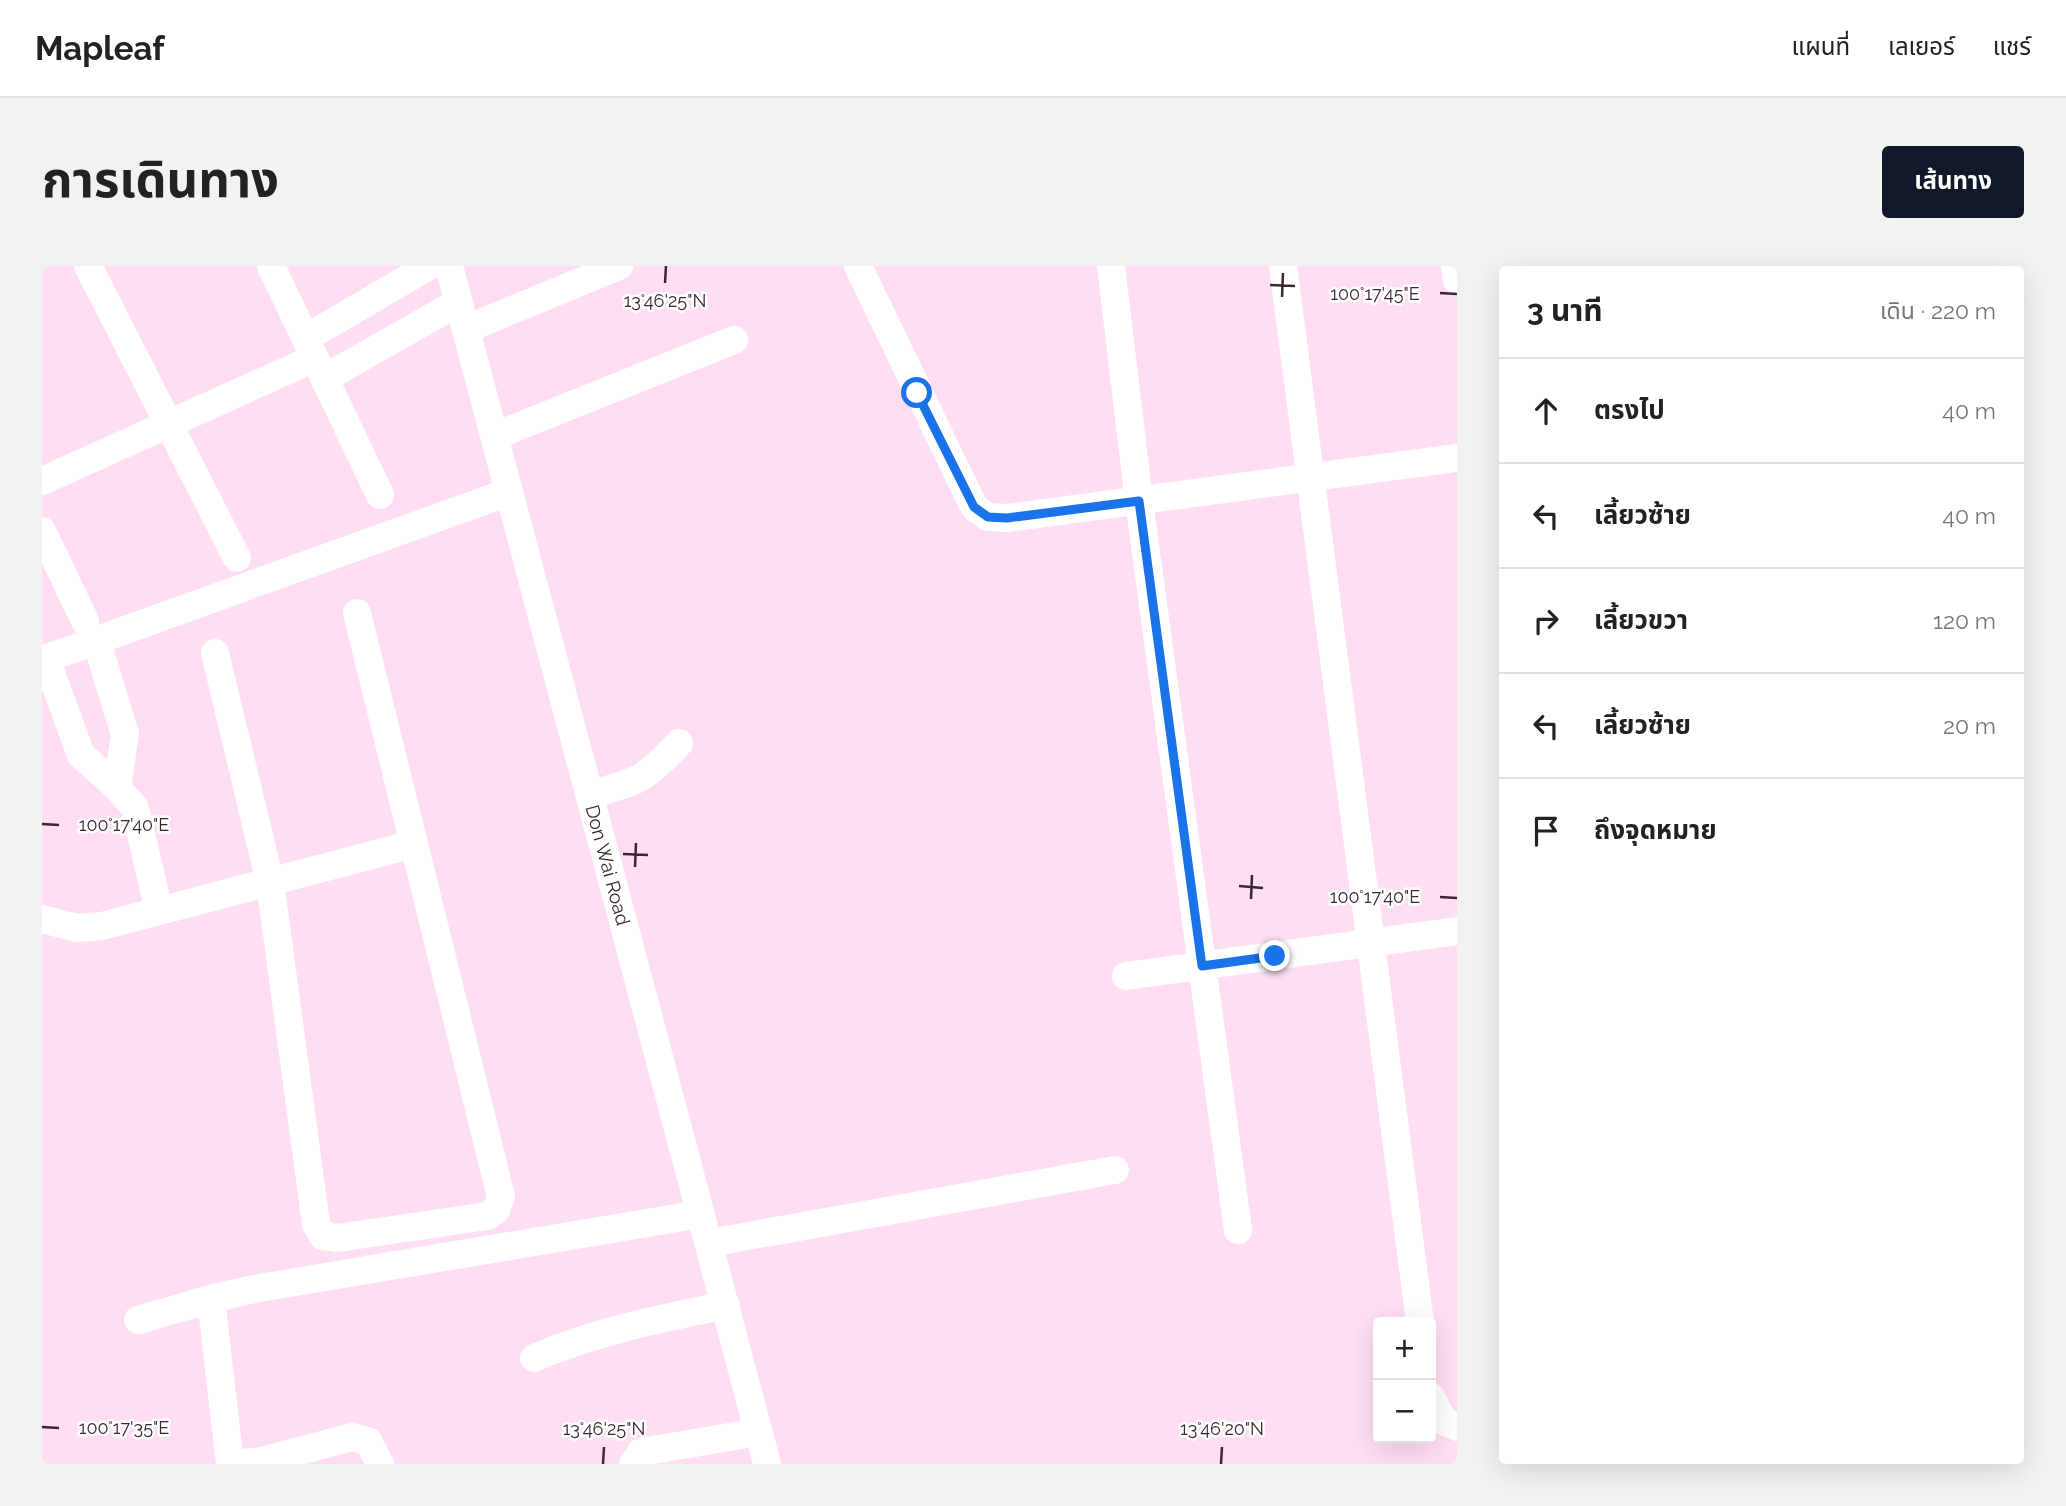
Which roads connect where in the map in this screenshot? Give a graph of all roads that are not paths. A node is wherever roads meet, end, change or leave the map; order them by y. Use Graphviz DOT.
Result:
graph roads {
  1 [pos="88,266"];
  2 [pos="271,266"];
  3 [pos="429,266"];
  4 [pos="449,266"];
  5 [pos="619,266"];
  6 [pos="858,266"];
  7 [pos="1111,266"];
  8 [pos="1283,266"];
  9 [pos="1455,266"];
  10 [pos="1457,280"];
  11 [pos="462,315"];
  12 [pos="734,340"];
  13 [pos="315,358"];
  14 [pos="169,424"];
  15 [pos="495,436"];
  16 [pos="1457,458"];
  17 [pos="1309,479"];
  18 [pos="42,481"];
  19 [pos="509,492"];
  20 [pos="380,495"];
  21 [pos="1139,501"];
  22 [pos="42,531"];
  23 [pos="237,558"];
  24 [pos="357,613"];
  25 [pos="91,630"];
  26 [pos="215,653"];
  27 [pos="44,660"];
  28 [pos="679,743"];
  29 [pos="117,787"];
  30 [pos="589,795"];
  31 [pos="414,844"];
  32 [pos="270,882"];
  33 [pos="159,911"];
  34 [pos="42,919"];
  35 [pos="1457,931"];
  36 [pos="1372,942"];
  37 [pos="1202,966"];
  38 [pos="1126,976"];
  39 [pos="1115,1170"];
  40 [pos="701,1214"];
  41 [pos="1238,1230"];
  42 [pos="709,1243"];
  43 [pos="211,1299"];
  44 [pos="726,1306"];
  45 [pos="1419,1317"];
  46 [pos="138,1320"];
  47 [pos="534,1358"];
  48 [pos="1436,1407"];
  49 [pos="1457,1427"];
  50 [pos="759,1432"];
  51 [pos="230,1464"];
  52 [pos="380,1464"];
  53 [pos="633,1464"];
  54 [pos="767,1464"];
  1 -- 14 [label="street"];
  2 -- 13 [label="street"];
  3 -- 13 [label="street"];
  4 -- 11 [label="street, Don Wai Road"];
  5 -- 11 [label="street"];
  6 -- 21 [label="street"];
  7 -- 21 [label="street"];
  8 -- 17 [label="street"];
  9 -- 10 [label="street"];
  11 -- 13 [label="street"];
  11 -- 15 [label="street, Don Wai Road"];
  12 -- 15 [label="street"];
  13 -- 14 [label="street"];
  13 -- 20 [label="street"];
  14 -- 18 [label="street"];
  14 -- 23 [label="street"];
  15 -- 19 [label="street, Don Wai Road"];
  16 -- 17 [label="street"];
  17 -- 21 [label="street"];
  17 -- 36 [label="street"];
  19 -- 25 [label="street"];
  19 -- 30 [label="street, Don Wai Road"];
  21 -- 37 [label="street"];
  22 -- 25 [label="street"];
  24 -- 31 [label="street"];
  25 -- 27 [label="street"];
  25 -- 29 [label="street"];
  26 -- 32 [label="street"];
  27 -- 29 [label="street"];
  28 -- 30 [label="street"];
  29 -- 33 [label="street"];
  30 -- 40 [label="street, Don Wai Road"];
  31 -- 32 [label="street"];
  31 -- 32 [label="street"];
  32 -- 33 [label="street"];
  33 -- 34 [label="street"];
  35 -- 36 [label="street"];
  36 -- 37 [label="street"];
  36 -- 45 [label="street"];
  37 -- 38 [label="street"];
  37 -- 41 [label="street"];
  39 -- 42 [label="street"];
  40 -- 42 [label="street, Don Wai Road"];
  40 -- 43 [label="street"];
  42 -- 44 [label="street, Don Wai Road"];
  43 -- 46 [label="street"];
  43 -- 51 [label="street"];
  44 -- 47 [label="street"];
  44 -- 50 [label="street, Don Wai Road"];
  48 -- 49 [label="street"];
  50 -- 53 [label="street"];
  50 -- 54 [label="street, Don Wai Road"];
  51 -- 52 [label="street"];
}
